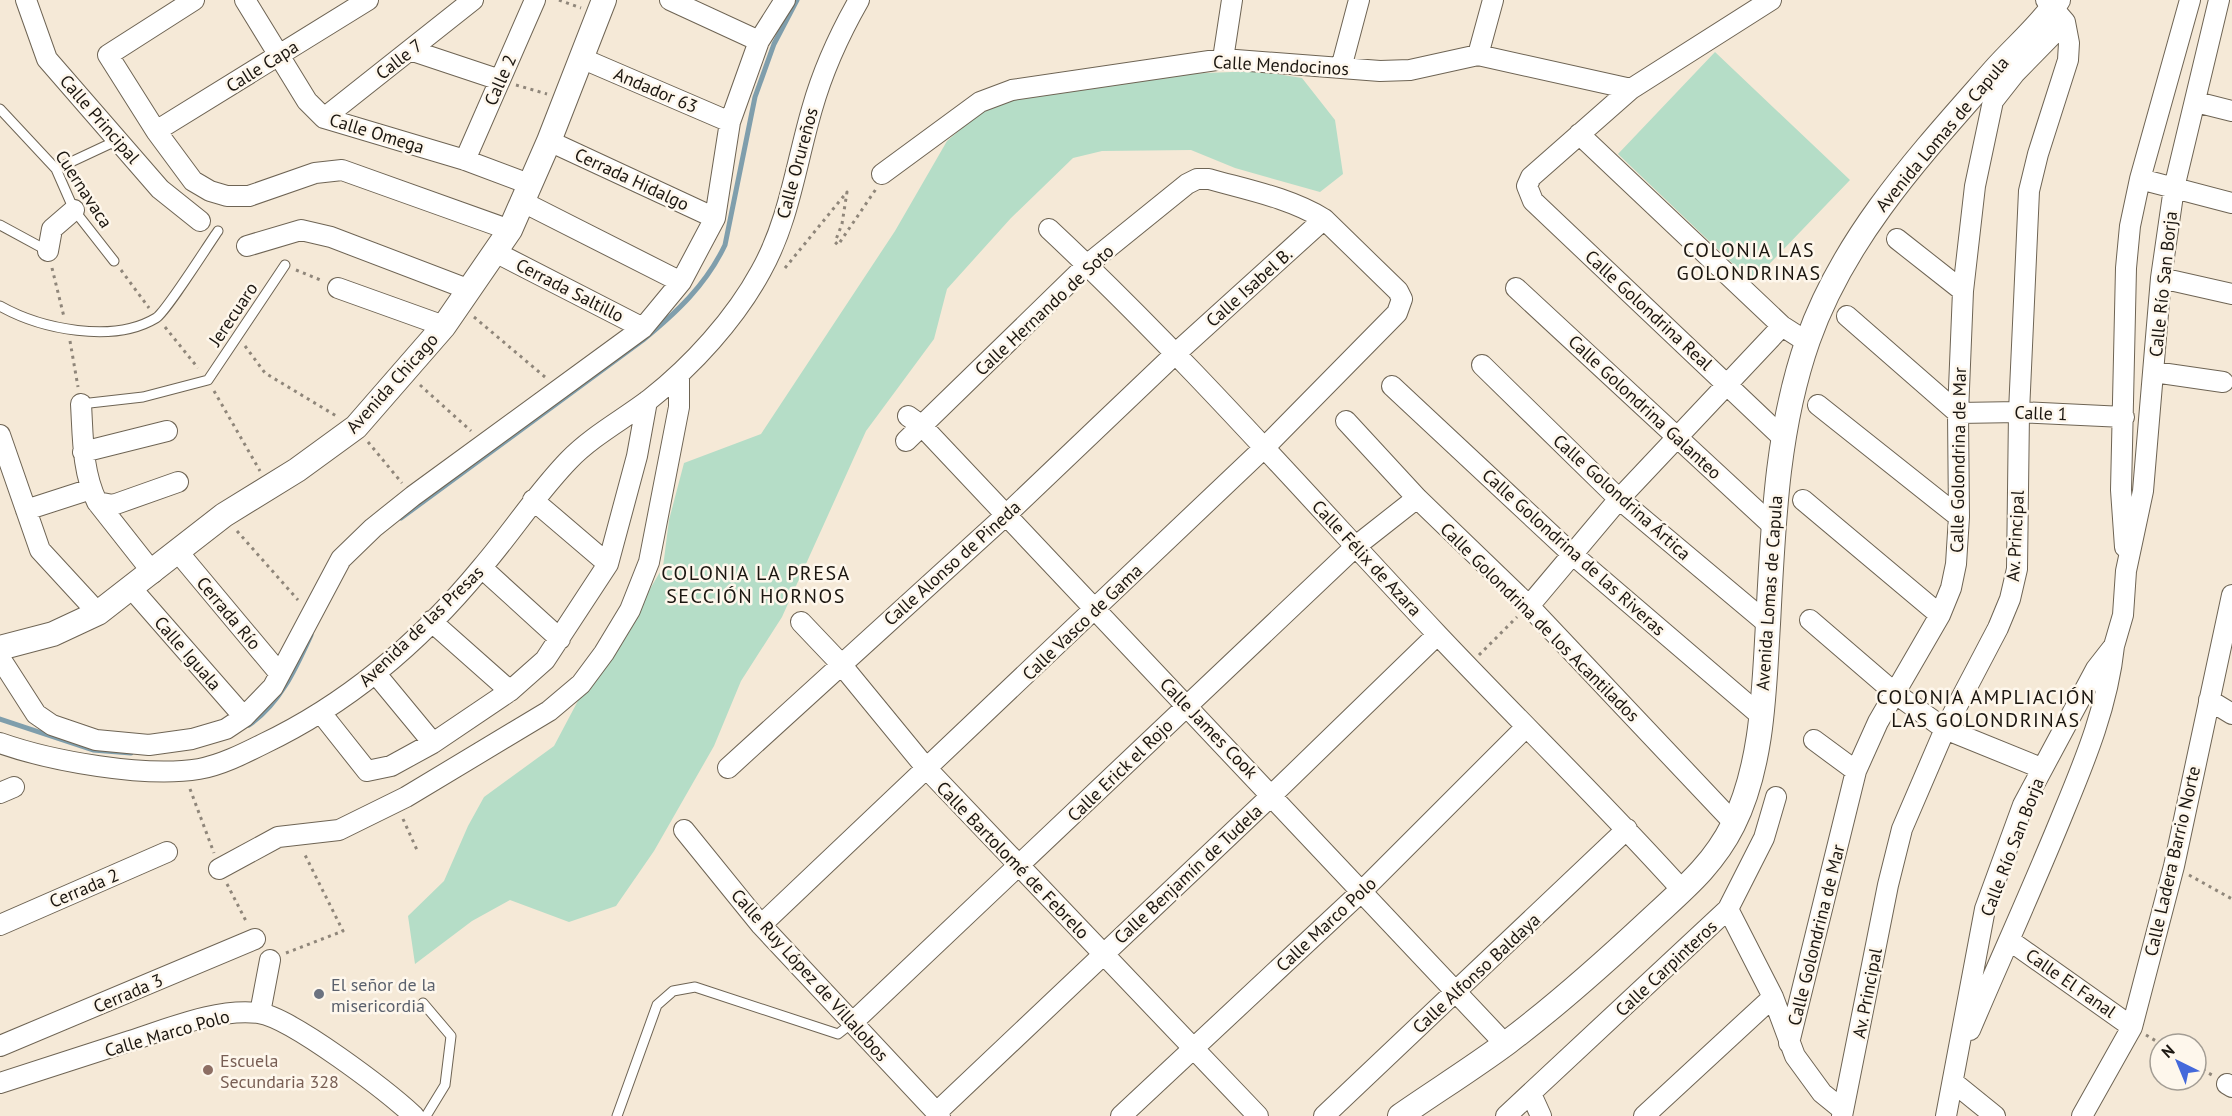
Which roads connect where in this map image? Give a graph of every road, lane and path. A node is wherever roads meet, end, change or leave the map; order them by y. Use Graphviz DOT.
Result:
graph roads {
  1 [pos="26,0"];
  2 [pos="194,0"];
  3 [pos="245,0"];
  4 [pos="368,0"];
  5 [pos="473,0"];
  6 [pos="535,0"];
  7 [pos="603,0"];
  8 [pos="670,0"];
  9 [pos="785,0"];
  10 [pos="859,0"];
  11 [pos="1232,0"];
  12 [pos="1359,0"];
  13 [pos="1493,0"];
  14 [pos="1771,0"];
  15 [pos="2190,0"];
  16 [pos="2055,7"];
  17 [pos="2222,11"];
  18 [pos="759,41"];
  19 [pos="410,50"];
  20 [pos="1478,55"];
  21 [pos="278,56"];
  22 [pos="581,58"];
  23 [pos="1223,59"];
  24 [pos="1341,68"];
  25 [pos="500,80"];
  26 [pos="1630,89"];
  27 [pos="566,99"];
  28 [pos="2196,102"];
  29 [pos="0,109"];
  30 [pos="2232,111"];
  31 [pos="324,118"];
  32 [pos="730,122"];
  33 [pos="156,131"];
  34 [pos="1580,134"];
  35 [pos="118,140"];
  36 [pos="549,141"];
  37 [pos="465,160"];
  38 [pos="56,169"];
  39 [pos="882,174"];
  40 [pos="2140,179"];
  41 [pos="2174,188"];
  42 [pos="525,192"];
  43 [pos="2232,203"];
  44 [pos="74,210"];
  45 [pos="715,218"];
  46 [pos="1324,219"];
  47 [pos="200,221"];
  48 [pos="0,225"];
  49 [pos="1049,229"];
  50 [pos="510,230"];
  51 [pos="218,231"];
  52 [pos="1897,239"];
  53 [pos="247,246"];
  54 [pos="48,252"];
  55 [pos="497,253"];
  56 [pos="114,261"];
  57 [pos="1088,264"];
  58 [pos="285,265"];
  59 [pos="781,273"];
  60 [pos="2162,278"];
  61 [pos="681,282"];
  62 [pos="338,288"];
  63 [pos="1516,288"];
  64 [pos="1963,291"];
  65 [pos="2232,294"];
  66 [pos="465,297"];
  67 [pos="0,306"];
  68 [pos="1847,316"];
  69 [pos="444,326"];
  70 [pos="1782,326"];
  71 [pos="643,328"];
  72 [pos="238,336"];
  73 [pos="1807,342"];
  74 [pos="1174,355"];
  75 [pos="1482,365"];
  76 [pos="405,371"];
  77 [pos="2154,372"];
  78 [pos="679,376"];
  79 [pos="2223,382"];
  80 [pos="1729,385"];
  81 [pos="1392,386"];
  82 [pos="560,390"];
  83 [pos="647,401"];
  84 [pos="81,404"];
  85 [pos="1818,405"];
  86 [pos="2019,412"];
  87 [pos="1958,413"];
  88 [pos="2124,417"];
  89 [pos="915,421"];
  90 [pos="1346,421"];
  91 [pos="356,427"];
  92 [pos="167,430"];
  93 [pos="0,435"];
  94 [pos="1678,438"];
  95 [pos="1783,438"];
  96 [pos="906,441"];
  97 [pos="485,444"];
  98 [pos="1265,447"];
  99 [pos="83,452"];
  100 [pos="178,482"];
  101 [pos="94,495"];
  102 [pos="413,496"];
  103 [pos="1417,498"];
  104 [pos="1619,499"];
  105 [pos="533,500"];
  106 [pos="1803,500"];
  107 [pos="26,510"];
  108 [pos="1006,515"];
  109 [pos="224,516"];
  110 [pos="1959,517"];
  111 [pos="1773,526"];
  112 [pos="1356,546"];
  113 [pos="178,552"];
  114 [pos="1572,554"];
  115 [pos="608,564"];
  116 [pos="482,568"];
  117 [pos="2126,571"];
  118 [pos="153,573"];
  119 [pos="132,589"];
  120 [pos="2232,596"];
  121 [pos="1529,606"];
  122 [pos="1095,609"];
  123 [pos="98,613"];
  124 [pos="311,615"];
  125 [pos="1940,615"];
  126 [pos="1810,620"];
  127 [pos="431,621"];
  128 [pos="801,622"];
  129 [pos="1768,624"];
  130 [pos="1437,635"];
  131 [pos="560,639"];
  132 [pos="2114,646"];
  133 [pos="0,648"];
  134 [pos="0,658"];
  135 [pos="840,663"];
  136 [pos="1468,666"];
  137 [pos="280,674"];
  138 [pos="376,674"];
  139 [pos="510,692"];
  140 [pos="1896,694"];
  141 [pos="2209,700"];
  142 [pos="1187,705"];
  143 [pos="321,713"];
  144 [pos="2232,714"];
  145 [pos="1760,715"];
  146 [pos="244,717"];
  147 [pos="1526,727"];
  148 [pos="1945,729"];
  149 [pos="1815,740"];
  150 [pos="0,742"];
  151 [pos="433,743"];
  152 [pos="728,768"];
  153 [pos="2041,768"];
  154 [pos="927,769"];
  155 [pos="1856,771"];
  156 [pos="1272,795"];
  157 [pos="1776,797"];
  158 [pos="394,801"];
  159 [pos="1734,823"];
  160 [pos="1627,829"];
  161 [pos="684,830"];
  162 [pos="294,836"];
  163 [pos="417,850"];
  164 [pos="167,852"];
  165 [pos="2174,866"];
  166 [pos="1020,867"];
  167 [pos="219,869"];
  168 [pos="1682,890"];
  169 [pos="1362,891"];
  170 [pos="2232,899"];
  171 [pos="1728,909"];
  172 [pos="0,925"];
  173 [pos="761,925"];
  174 [pos="255,939"];
  175 [pos="2009,940"];
  176 [pos="1103,954"];
  177 [pos="270,960"];
  178 [pos="1456,993"];
  179 [pos="1773,998"];
  180 [pos="423,1003"];
  181 [pos="260,1013"];
  182 [pos="852,1023"];
  183 [pos="2132,1027"];
  184 [pos="1789,1043"];
  185 [pos="1505,1044"];
  186 [pos="0,1046"];
  187 [pos="1194,1048"];
  188 [pos="1954,1074"];
  189 [pos="0,1083"];
  190 [pos="1531,1094"];
  191 [pos="1843,1113"];
  192 [pos="939,1114"];
  193 [pos="414,1115"];
  194 [pos="617,1116"];
  195 [pos="1121,1116"];
  196 [pos="1258,1116"];
  197 [pos="1324,1116"];
  198 [pos="1400,1116"];
  199 [pos="1506,1116"];
  200 [pos="1541,1116"];
  201 [pos="1644,1116"];
  202 [pos="1946,1116"];
  203 [pos="1995,1116"];
  204 [pos="2082,1116"];
  1 -- 35 [label="street, Calle Principal"];
  2 -- 33 [label="street"];
  3 -- 21 [label="street, Calle Omega"];
  4 -- 21 [label="street, Calle Capa"];
  5 -- 19 [label="street, Calle 7"];
  6 -- 25 [label="street, Calle 2"];
  7 -- 22 [label="street, Avenida Chicago"];
  8 -- 18 [label="street"];
  9 -- 18 [label="street"];
  10 -- 78 [label="street, Calle Orureños"];
  11 -- 23 [label="street"];
  12 -- 24 [label="street"];
  13 -- 20 [label="street"];
  14 -- 26 [label="street"];
  15 -- 40 [label="street, Calle Río San Borja"];
  16 -- 64 [label="street, Calle Golondrina de Mar"];
  16 -- 73 [label="street, Avenida Lomas de Capula"];
  16 -- 86 [label="street, Av. Principal"];
  17 -- 28 [label="street, Calle Río San Borja"];
  18 -- 32 [label="street"];
  19 -- 25 [label="street"];
  19 -- 31 [label="street, Calle 7"];
  20 -- 24 [label="street, Calle Mendocinos"];
  20 -- 26 [label="street, Calle Mendocinos"];
  21 -- 31 [label="street, Calle Omega"];
  21 -- 33 [label="street, Calle Capa"];
  22 -- 27 [label="street, Avenida Chicago"];
  22 -- 32 [label="street, Andador 63"];
  23 -- 24 [label="street, Calle Mendocinos"];
  23 -- 39 [label="street, Calle Mendocinos"];
  25 -- 27 [label="path"];
  25 -- 37 [label="street, Calle 2"];
  26 -- 34 [label="street"];
  27 -- 36 [label="street, Avenida Chicago"];
  28 -- 30 [label="street"];
  28 -- 41 [label="street, Calle Río San Borja"];
  29 -- 38 [label="lane, Cuernavaca"];
  31 -- 37 [label="street, Calle Omega"];
  32 -- 45 [label="street"];
  33 -- 50 [label="street"];
  34 -- 70 [label="street"];
  34 -- 80 [label="street, Calle Golondrina Real"];
  35 -- 38 [label="lane"];
  35 -- 47 [label="street, Calle Principal"];
  36 -- 42 [label="street, Avenida Chicago"];
  36 -- 45 [label="street, Cerrada Hidalgo"];
  37 -- 42 [label="street, Calle Omega"];
  38 -- 44 [label="lane, Cuernavaca"];
  39 -- 59 [label="path"];
  40 -- 41 [label="street"];
  40 -- 88 [label="street, Calle Río San Borja"];
  41 -- 43 [label="street"];
  41 -- 60 [label="street, Calle Río San Borja"];
  42 -- 50 [label="street, Avenida Chicago"];
  42 -- 61 [label="street, Calle Omega"];
  44 -- 54 [label="street"];
  44 -- 56 [label="lane, Cuernavaca"];
  45 -- 61 [label="street"];
  46 -- 57 [label="street, Calle Hernando de Soto"];
  46 -- 74 [label="street, Calle Isabel B."];
  46 -- 98 [label="street, Calle Vasco de Gama"];
  48 -- 54 [label="lane"];
  49 -- 57 [label="street, Calle Félix de Azara"];
  50 -- 55 [label="street, Avenida Chicago"];
  51 -- 67 [label="lane"];
  52 -- 64 [label="street"];
  53 -- 66 [label="street"];
  55 -- 66 [label="street, Avenida Chicago"];
  55 -- 71 [label="street, Cerrada Saltillo"];
  57 -- 74 [label="street, Calle Félix de Azara"];
  57 -- 89 [label="street, Calle Hernando de Soto"];
  58 -- 72 [label="lane, Jerecuaro"];
  60 -- 65 [label="street"];
  60 -- 77 [label="street, Calle Río San Borja"];
  61 -- 71 [label="street"];
  62 -- 69 [label="street"];
  63 -- 94 [label="street, Calle Golondrina Galanteo"];
  64 -- 87 [label="street, Calle Golondrina de Mar"];
  66 -- 69 [label="street, Avenida Chicago"];
  66 -- 82 [label="path"];
  68 -- 87 [label="street"];
  69 -- 76 [label="street, Avenida Chicago"];
  70 -- 73 [label="street"];
  70 -- 80 [label="street"];
  71 -- 82 [label="street"];
  72 -- 84 [label="lane, Jerecuaro"];
  72 -- 91 [label="path"];
  73 -- 95 [label="street, Avenida Lomas de Capula"];
  74 -- 98 [label="street, Calle Félix de Azara"];
  74 -- 108 [label="street, Calle Alonso de Pineda"];
  75 -- 104 [label="street, Calle Golondrina Ártica"];
  76 -- 91 [label="street, Avenida Chicago"];
  76 -- 97 [label="path"];
  77 -- 79 [label="street"];
  77 -- 117 [label="street, Calle Río San Borja"];
  78 -- 83 [label="street, Avenida de las Presas"];
  78 -- 158 [label="street"];
  80 -- 94 [label="street"];
  80 -- 95 [label="street, Calle Golondrina Real"];
  81 -- 114 [label="street, Calle Golondrina de las Riveras"];
  82 -- 97 [label="street"];
  83 -- 105 [label="street, Avenida de las Presas"];
  83 -- 115 [label="street"];
  84 -- 99 [label="street"];
  85 -- 110 [label="street"];
  86 -- 87 [label="street, Calle 1"];
  86 -- 88 [label="street, Calle 1"];
  86 -- 148 [label="street, Av. Principal"];
  87 -- 110 [label="street, Calle Golondrina de Mar"];
  88 -- 117 [label="street, Calle Río San Borja"];
  89 -- 96 [label="street, Calle Hernando de Soto"];
  89 -- 108 [label="street, Calle James Cook"];
  90 -- 103 [label="street, Calle Golondrina de los Acantilados"];
  91 -- 102 [label="path"];
  91 -- 109 [label="street, Avenida Chicago"];
  92 -- 99 [label="street"];
  93 -- 107 [label="street"];
  94 -- 104 [label="street"];
  94 -- 111 [label="street, Calle Golondrina Galanteo"];
  95 -- 111 [label="street, Avenida Lomas de Capula"];
  97 -- 102 [label="street"];
  98 -- 112 [label="street, Calle Félix de Azara"];
  98 -- 122 [label="street, Calle Vasco de Gama"];
  99 -- 101 [label="street"];
  100 -- 101 [label="street"];
  101 -- 107 [label="street"];
  101 -- 118 [label="street"];
  102 -- 124 [label="street"];
  103 -- 112 [label="street, Calle Erick el Rojo"];
  103 -- 121 [label="street, Calle Golondrina de los Acantilados"];
  104 -- 114 [label="street"];
  104 -- 129 [label="street, Calle Golondrina Ártica"];
  105 -- 115 [label="street"];
  105 -- 116 [label="street, Avenida de las Presas"];
  106 -- 125 [label="street"];
  107 -- 123 [label="street"];
  108 -- 122 [label="street, Calle James Cook"];
  108 -- 135 [label="street, Calle Alonso de Pineda"];
  109 -- 113 [label="street, Avenida Chicago"];
  109 -- 124 [label="path"];
  110 -- 125 [label="street, Calle Golondrina de Mar"];
  111 -- 129 [label="street, Avenida Lomas de Capula"];
  112 -- 130 [label="street, Calle Félix de Azara"];
  112 -- 142 [label="street, Calle Erick el Rojo"];
  113 -- 118 [label="street, Avenida Chicago"];
  113 -- 137 [label="street, Cerrada Río"];
  114 -- 121 [label="street"];
  114 -- 145 [label="street, Calle Golondrina de las Riveras"];
  115 -- 131 [label="street"];
  116 -- 127 [label="street, Avenida de las Presas"];
  116 -- 131 [label="street"];
  117 -- 132 [label="street, Calle Río San Borja"];
  118 -- 119 [label="street, Avenida Chicago"];
  119 -- 123 [label="street, Avenida Chicago"];
  119 -- 146 [label="street, Calle Iguala"];
  120 -- 141 [label="street, Calle Ladera Barrio Norte"];
  121 -- 136 [label="path"];
  121 -- 159 [label="street, Calle Golondrina de los Acantilados"];
  122 -- 142 [label="street, Calle James Cook"];
  122 -- 154 [label="street, Calle Vasco de Gama"];
  123 -- 133 [label="street, Avenida Chicago"];
  124 -- 137 [label="street"];
  125 -- 140 [label="street, Calle Golondrina de Mar"];
  126 -- 140 [label="street"];
  127 -- 138 [label="street, Avenida de las Presas"];
  127 -- 139 [label="street"];
  128 -- 135 [label="street, Calle Bartolomé de Febrelo"];
  129 -- 145 [label="street, Avenida Lomas de Capula"];
  130 -- 136 [label="street, Calle Félix de Azara"];
  130 -- 156 [label="street, Calle Benjamín de Tudela"];
  131 -- 139 [label="street"];
  132 -- 153 [label="street, Calle Río San Borja"];
  132 -- 175 [label="street, Calle Río San Borja"];
  134 -- 146 [label="street"];
  135 -- 152 [label="street, Calle Alonso de Pineda"];
  135 -- 154 [label="street, Calle Bartolomé de Febrelo"];
  136 -- 147 [label="street, Calle Félix de Azara"];
  137 -- 146 [label="street"];
  138 -- 143 [label="street, Avenida de las Presas"];
  138 -- 151 [label="street"];
  139 -- 151 [label="street"];
  140 -- 148 [label="street"];
  140 -- 155 [label="street, Calle Golondrina de Mar"];
  141 -- 144 [label="street"];
  141 -- 165 [label="street, Calle Ladera Barrio Norte"];
  142 -- 156 [label="street, Calle James Cook"];
  142 -- 166 [label="street, Calle Erick el Rojo"];
  143 -- 150 [label="street, Avenida de las Presas"];
  143 -- 151 [label="street"];
  145 -- 159 [label="street, Avenida Lomas de Capula"];
  147 -- 160 [label="street, Calle Félix de Azara"];
  147 -- 169 [label="street, Calle Marco Polo"];
  148 -- 153 [label="street"];
  148 -- 191 [label="street, Av. Principal"];
  149 -- 155 [label="street"];
  153 -- 188 [label="street, Calle Río San Borja"];
  154 -- 166 [label="street, Calle Bartolomé de Febrelo"];
  154 -- 173 [label="street, Calle Vasco de Gama"];
  155 -- 184 [label="street, Calle Golondrina de Mar"];
  156 -- 169 [label="street, Calle James Cook"];
  156 -- 176 [label="street, Calle Benjamín de Tudela"];
  157 -- 171 [label="street, Calle Carpinteros"];
  158 -- 162 [label="street"];
  158 -- 163 [label="path"];
  159 -- 168 [label="street, Avenida Lomas de Capula"];
  160 -- 168 [label="street, Calle Félix de Azara"];
  160 -- 178 [label="street, Calle Alfonso Baldaya"];
  161 -- 173 [label="street, Calle Ruy López de Villalobos"];
  162 -- 167 [label="street"];
  162 -- 177 [label="path"];
  164 -- 172 [label="street, Cerrada 2"];
  165 -- 170 [label="path"];
  165 -- 183 [label="street, Calle Ladera Barrio Norte"];
  166 -- 176 [label="street, Calle Bartolomé de Febrelo"];
  166 -- 182 [label="street, Calle Erick el Rojo"];
  168 -- 185 [label="street, Avenida Lomas de Capula"];
  169 -- 178 [label="street, Calle James Cook"];
  169 -- 187 [label="street, Calle Marco Polo"];
  171 -- 179 [label="street"];
  171 -- 190 [label="street, Calle Carpinteros"];
  173 -- 182 [label="street, Calle Ruy López de Villalobos"];
  174 -- 186 [label="street, Cerrada 3"];
  175 -- 183 [label="street, Calle El Fanal"];
  175 -- 188 [label="street, Calle Río San Borja"];
  176 -- 187 [label="street, Calle Bartolomé de Febrelo"];
  176 -- 192 [label="street, Calle Benjamín de Tudela"];
  177 -- 181 [label="street"];
  178 -- 185 [label="street, Calle James Cook"];
  178 -- 197 [label="street, Calle Alfonso Baldaya"];
  179 -- 184 [label="street"];
  179 -- 201 [label="street"];
  180 -- 193 [label="lane"];
  181 -- 189 [label="street, Calle Marco Polo"];
  181 -- 193 [label="street, Calle Marco Polo"];
  182 -- 192 [label="street, Calle Ruy López de Villalobos"];
  182 -- 194 [label="lane"];
  183 -- 204 [label="street, Calle Ladera Barrio Norte"];
  184 -- 191 [label="street"];
  185 -- 198 [label="street, Avenida Lomas de Capula"];
  187 -- 195 [label="street, Calle Marco Polo"];
  187 -- 196 [label="street, Calle Bartolomé de Febrelo"];
  188 -- 202 [label="street, Calle Río San Borja"];
  188 -- 203 [label="street"];
  190 -- 199 [label="street, Calle Carpinteros"];
  190 -- 200 [label="street"];
}
